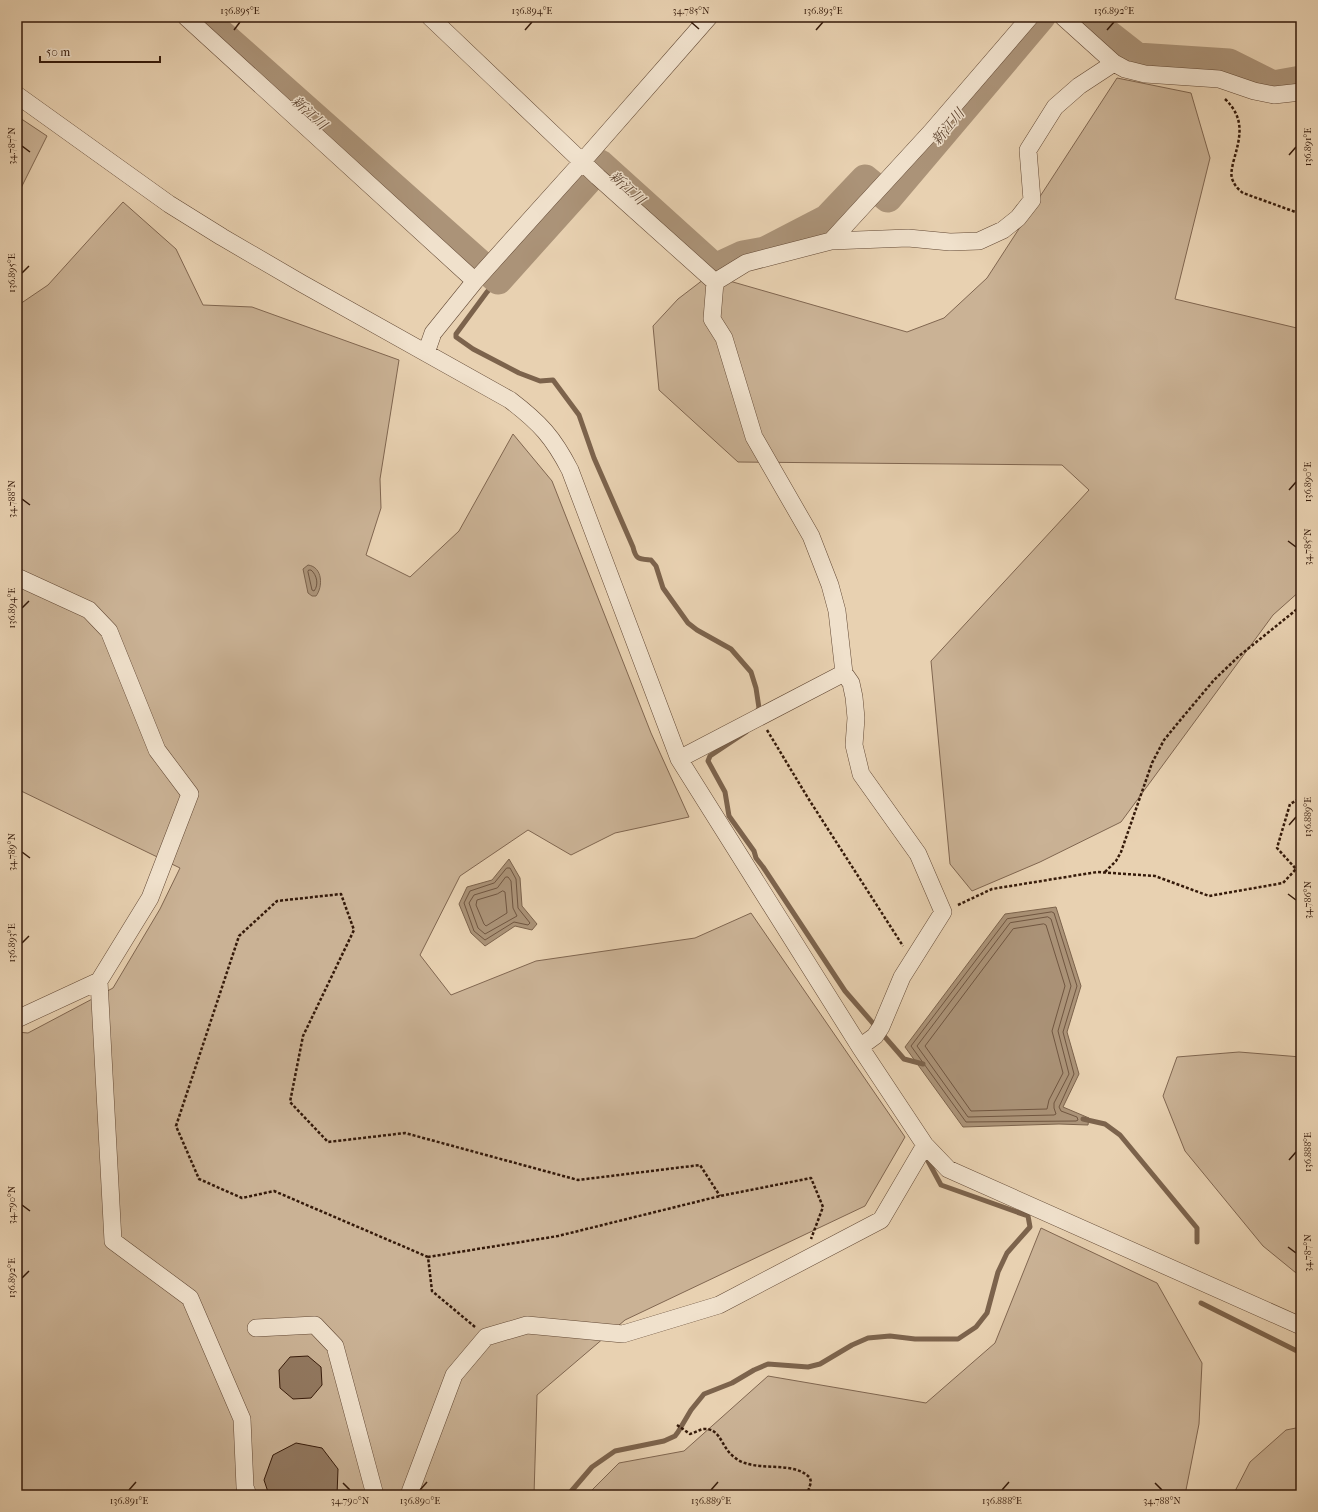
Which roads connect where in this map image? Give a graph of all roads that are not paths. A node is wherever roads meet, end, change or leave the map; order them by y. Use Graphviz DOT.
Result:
graph roads {
  1 [pos="186,17"];
  2 [pos="430,17"];
  3 [pos="709,17"];
  4 [pos="1030,17"];
  5 [pos="1063,17"];
  6 [pos="1114,63"];
  7 [pos="1301,92"];
  8 [pos="17,95"];
  9 [pos="583,163"];
  10 [pos="831,240"];
  11 [pos="476,280"];
  12 [pos="715,282"];
  13 [pos="426,353"];
  14 [pos="17,577"];
  15 [pos="844,672"];
  16 [pos="679,759"];
  17 [pos="98,981"];
  18 [pos="17,1019"];
  19 [pos="860,1047"];
  20 [pos="925,1145"];
  21 [pos="1301,1326"];
  22 [pos="256,1328"];
  23 [pos="248,1495"];
  24 [pos="375,1495"];
  25 [pos="409,1495"];
  1 -- 11 [label="street"];
  2 -- 9 [label="street"];
  3 -- 9 [label="street"];
  4 -- 10 [label="street"];
  5 -- 6 [label="street"];
  6 -- 7 [label="street"];
  6 -- 10 [label="street"];
  8 -- 13 [label="street"];
  9 -- 11 [label="street"];
  9 -- 12 [label="street"];
  10 -- 12 [label="street"];
  11 -- 13 [label="street"];
  12 -- 15 [label="street"];
  13 -- 16 [label="street"];
  14 -- 17 [label="street"];
  15 -- 16 [label="street"];
  15 -- 19 [label="street"];
  16 -- 19 [label="street"];
  17 -- 18 [label="street"];
  17 -- 23 [label="street"];
  19 -- 20 [label="street"];
  20 -- 21 [label="street"];
  20 -- 25 [label="street"];
  22 -- 24 [label="street"];
}
